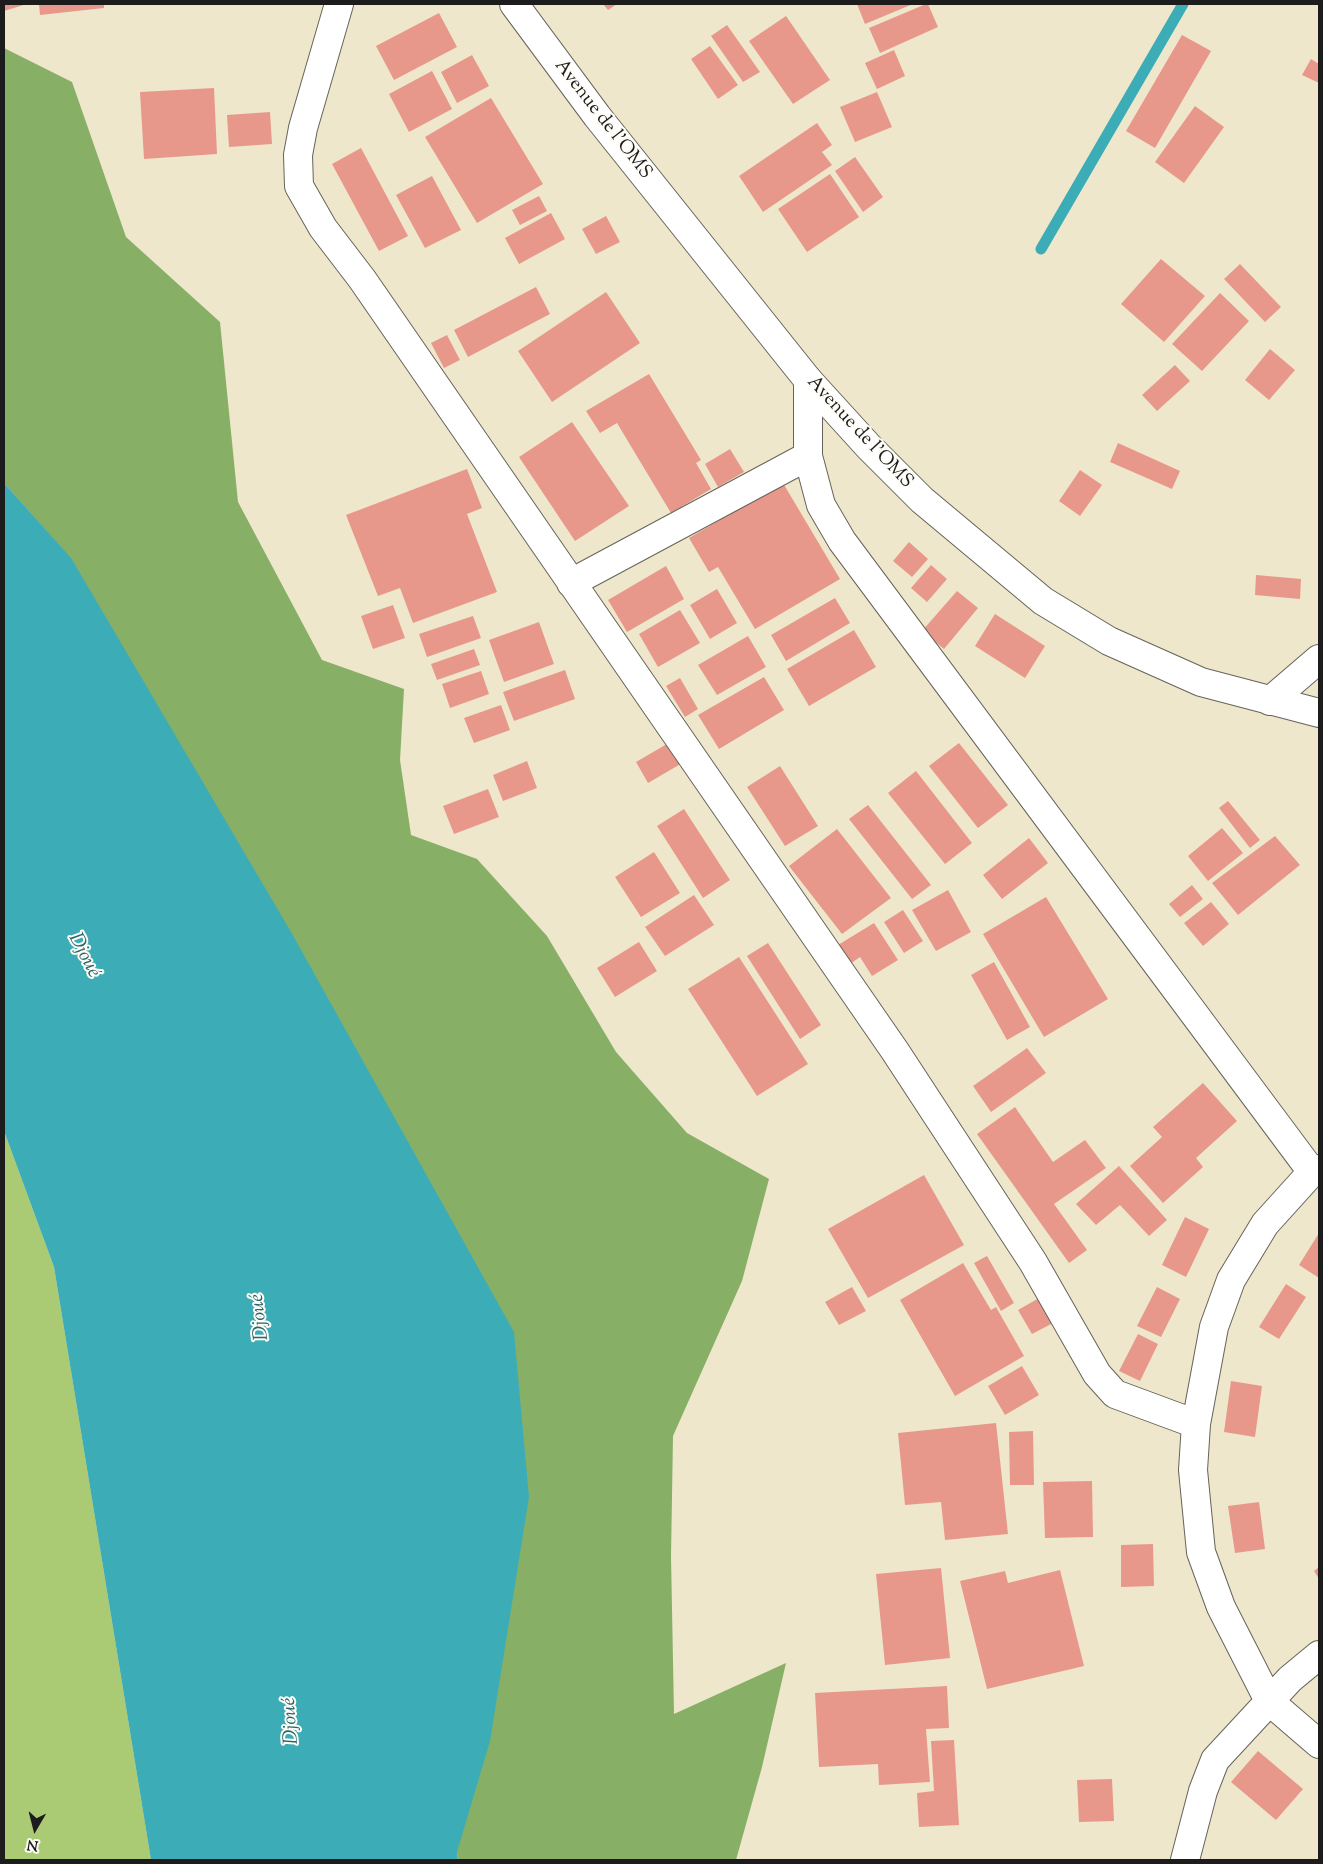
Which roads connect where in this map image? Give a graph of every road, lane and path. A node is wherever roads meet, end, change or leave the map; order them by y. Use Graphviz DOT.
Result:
graph roads {
  1 [pos="339,4"];
  2 [pos="514,4"];
  3 [pos="808,380"];
  4 [pos="808,456"];
  5 [pos="571,583"];
  6 [pos="1319,659"];
  7 [pos="1270,701"];
  8 [pos="1319,713"];
  9 [pos="1315,1170"];
  10 [pos="1196,1424"];
  11 [pos="1319,1655"];
  12 [pos="1269,1701"];
  13 [pos="1319,1744"];
  14 [pos="1185,1860"];
  1 -- 5 [label="street"];
  2 -- 3 [label="street, Avenue de l'OMS"];
  3 -- 4 [label="street"];
  3 -- 7 [label="street, Avenue de l'OMS"];
  4 -- 5 [label="street"];
  4 -- 9 [label="street"];
  5 -- 10 [label="street"];
  6 -- 7 [label="street"];
  7 -- 8 [label="street, Avenue de l'OMS"];
  9 -- 10 [label="street"];
  10 -- 12 [label="street"];
  11 -- 12 [label="street"];
  12 -- 13 [label="street"];
  12 -- 14 [label="street"];
}
